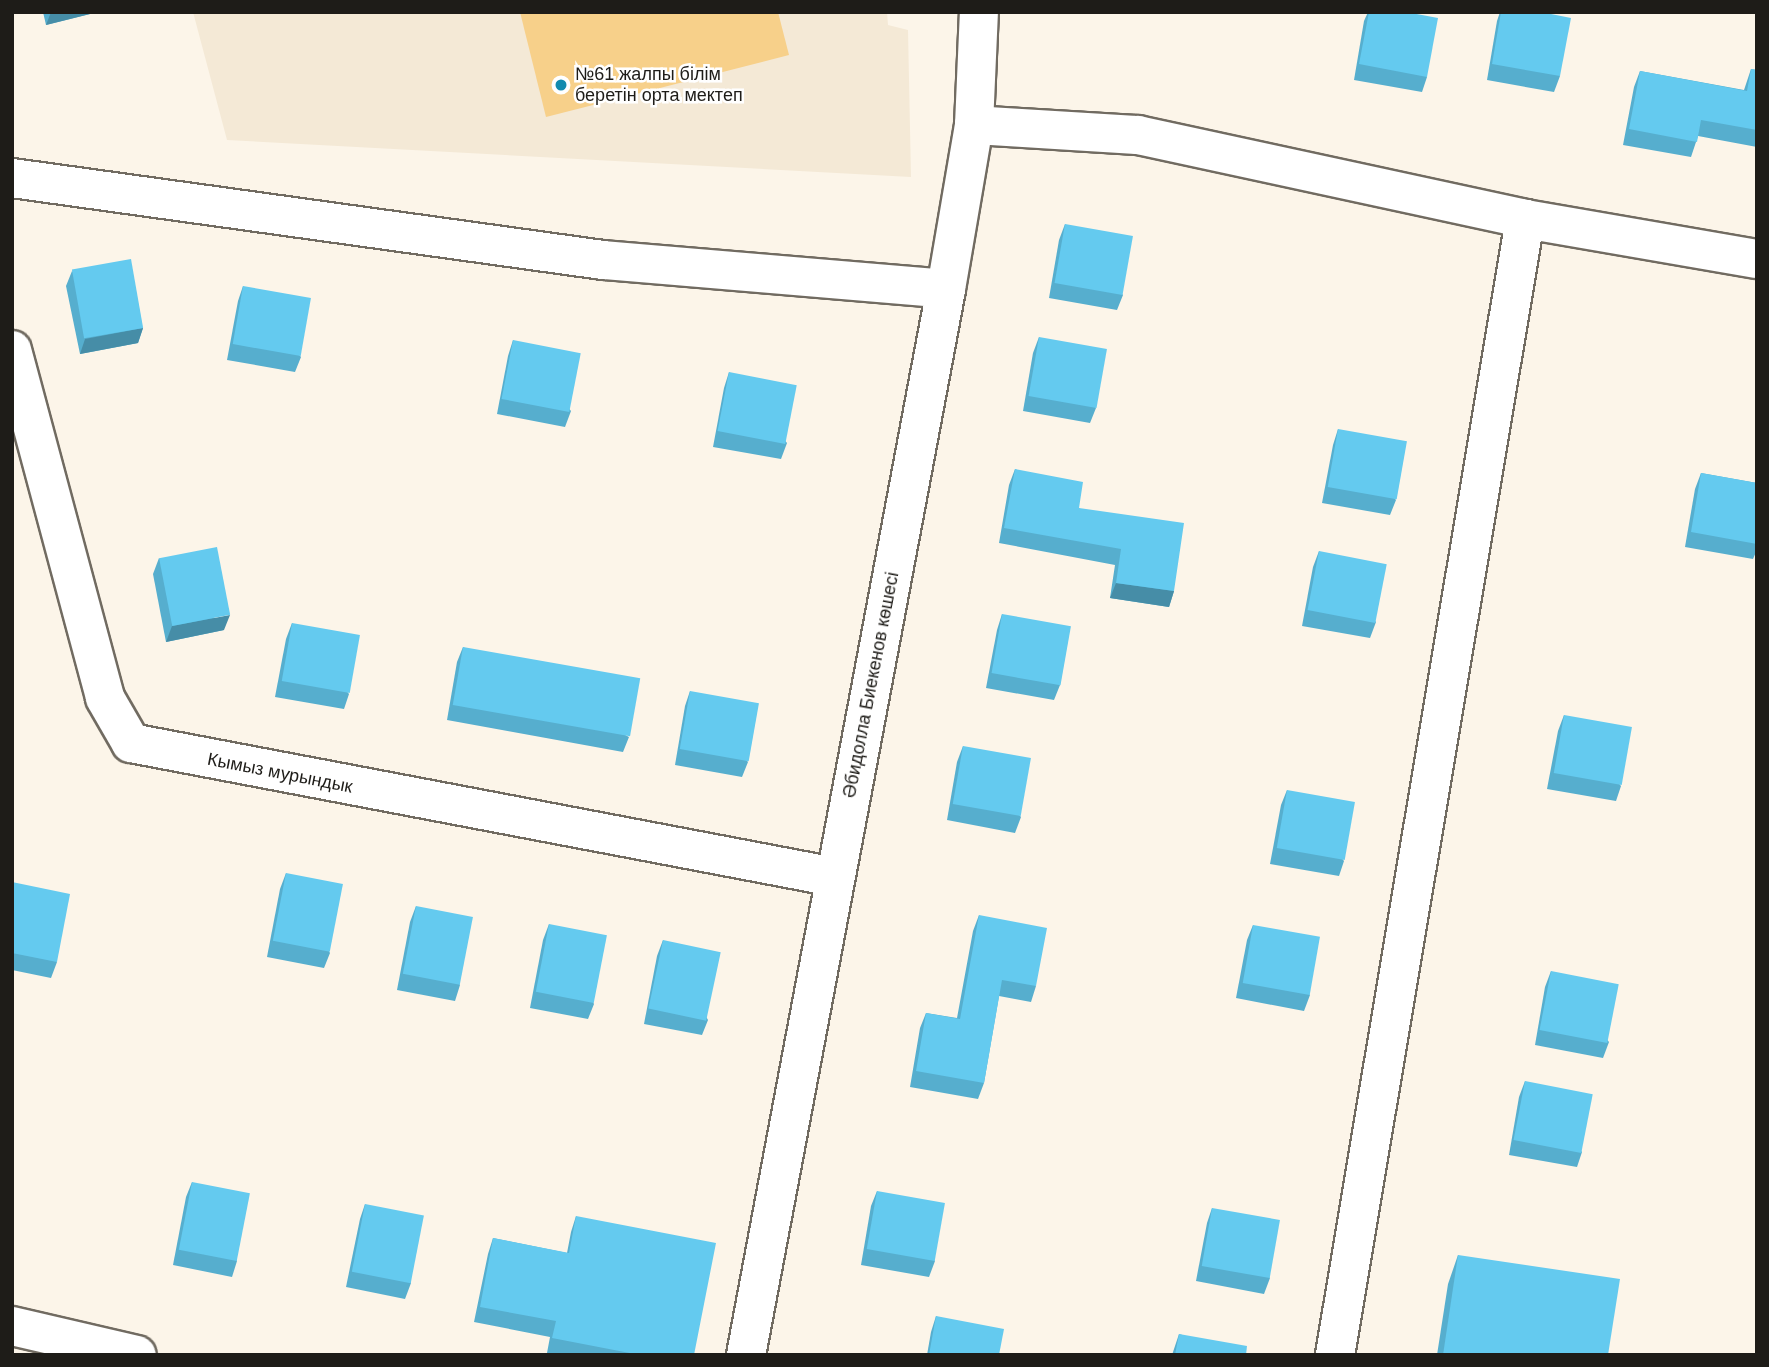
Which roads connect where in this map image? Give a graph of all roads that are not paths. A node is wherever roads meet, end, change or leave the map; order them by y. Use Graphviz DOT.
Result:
graph roads {
  1 [pos="979,12"];
  2 [pos="974,125"];
  3 [pos="12,178"];
  4 [pos="1525,219"];
  5 [pos="1757,259"];
  6 [pos="946,289"];
  7 [pos="12,350"];
  8 [pos="835,877"];
  9 [pos="12,1326"];
  10 [pos="137,1355"];
  11 [pos="746,1355"];
  12 [pos="1335,1355"];
  1 -- 2 [label="street, Әбидолла Биекенов көшесі"];
  2 -- 4 [label="street"];
  2 -- 6 [label="street, Әбидолла Биекенов көшесі"];
  3 -- 6 [label="street"];
  4 -- 5 [label="street"];
  4 -- 12 [label="street"];
  6 -- 8 [label="street, Әбидолла Биекенов көшесі"];
  7 -- 8 [label="street, Кымыз мурындык"];
  8 -- 11 [label="street, Әбидолла Биекенов көшесі"];
  9 -- 10 [label="street"];
}
